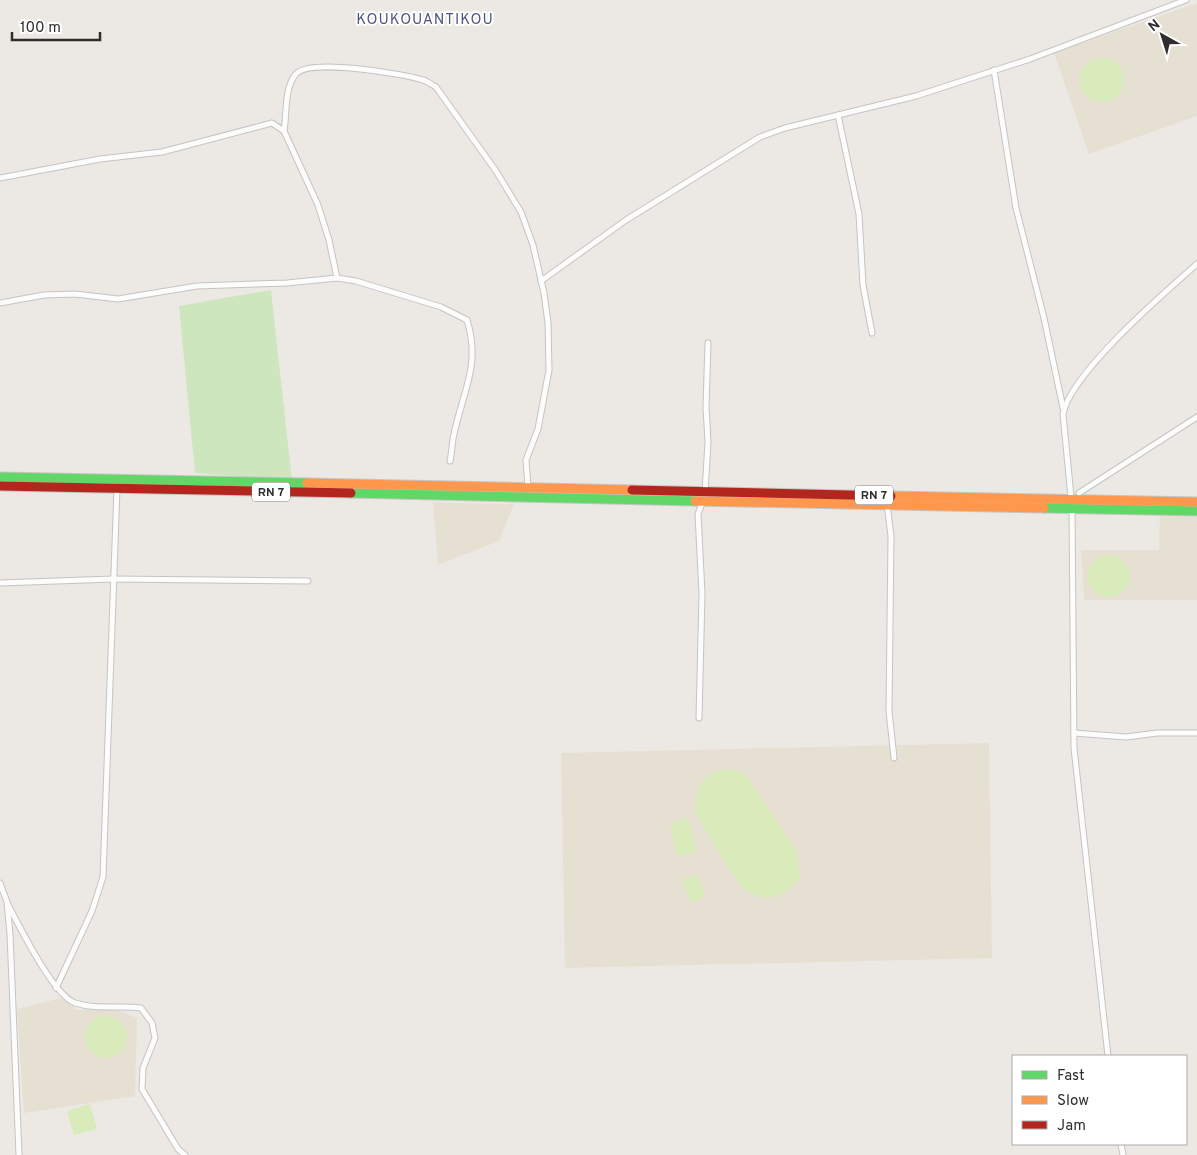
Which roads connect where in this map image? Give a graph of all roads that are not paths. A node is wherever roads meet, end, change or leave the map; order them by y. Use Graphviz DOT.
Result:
graph roads {
  1 [pos="1186,0"];
  2 [pos="994,70"];
  3 [pos="838,115"];
  4 [pos="284,131"];
  5 [pos="0,178"];
  6 [pos="1197,264"];
  7 [pos="337,278"];
  8 [pos="541,281"];
  9 [pos="0,303"];
  10 [pos="872,333"];
  11 [pos="708,343"];
  12 [pos="1063,414"];
  13 [pos="1197,417"];
  14 [pos="450,461"];
  15 [pos="0,477"];
  16 [pos="0,486"];
  17 [pos="528,487"];
  18 [pos="117,489"];
  19 [pos="541,492"];
  20 [pos="1079,493"];
  21 [pos="704,496"];
  22 [pos="1197,502"];
  23 [pos="1071,503"];
  24 [pos="887,504"];
  25 [pos="1197,511"];
  26 [pos="112,579"];
  27 [pos="308,581"];
  28 [pos="0,583"];
  29 [pos="699,718"];
  30 [pos="1074,733"];
  31 [pos="1197,733"];
  32 [pos="894,758"];
  33 [pos="0,883"];
  34 [pos="8,905"];
  35 [pos="56,988"];
  36 [pos="1108,1055"];
  37 [pos="19,1155"];
  38 [pos="185,1155"];
  1 -- 2 [label="street"];
  2 -- 3 [label="street"];
  2 -- 12 [label="street"];
  3 -- 8 [label="street"];
  3 -- 10 [label="street"];
  4 -- 5 [label="street"];
  4 -- 7 [label="street"];
  4 -- 8 [label="street"];
  6 -- 12 [label="street"];
  7 -- 9 [label="street"];
  7 -- 14 [label="street"];
  8 -- 17 [label="street"];
  11 -- 21 [label="street"];
  12 -- 23 [label="street"];
  13 -- 20 [label="street"];
  15 -- 17 [label="main road, RN 7"];
  16 -- 18 [label="main road, RN 7"];
  17 -- 19 [label="main road, RN 7"];
  18 -- 19 [label="main road, RN 7"];
  18 -- 26 [label="street"];
  19 -- 21 [label="main road, RN 7"];
  21 -- 23 [label="main road, RN 7"];
  21 -- 24 [label="main road, RN 7"];
  21 -- 29 [label="street"];
  22 -- 23 [label="main road, RN 7"];
  23 -- 24 [label="main road, RN 7"];
  23 -- 25 [label="main road, RN 7"];
  23 -- 30 [label="street"];
  24 -- 32 [label="street"];
  26 -- 27 [label="street"];
  26 -- 28 [label="street"];
  26 -- 35 [label="street"];
  30 -- 31 [label="street"];
  30 -- 36 [label="street"];
  33 -- 34 [label="street"];
  34 -- 35 [label="street"];
  34 -- 37 [label="street"];
  35 -- 38 [label="street"];
}
